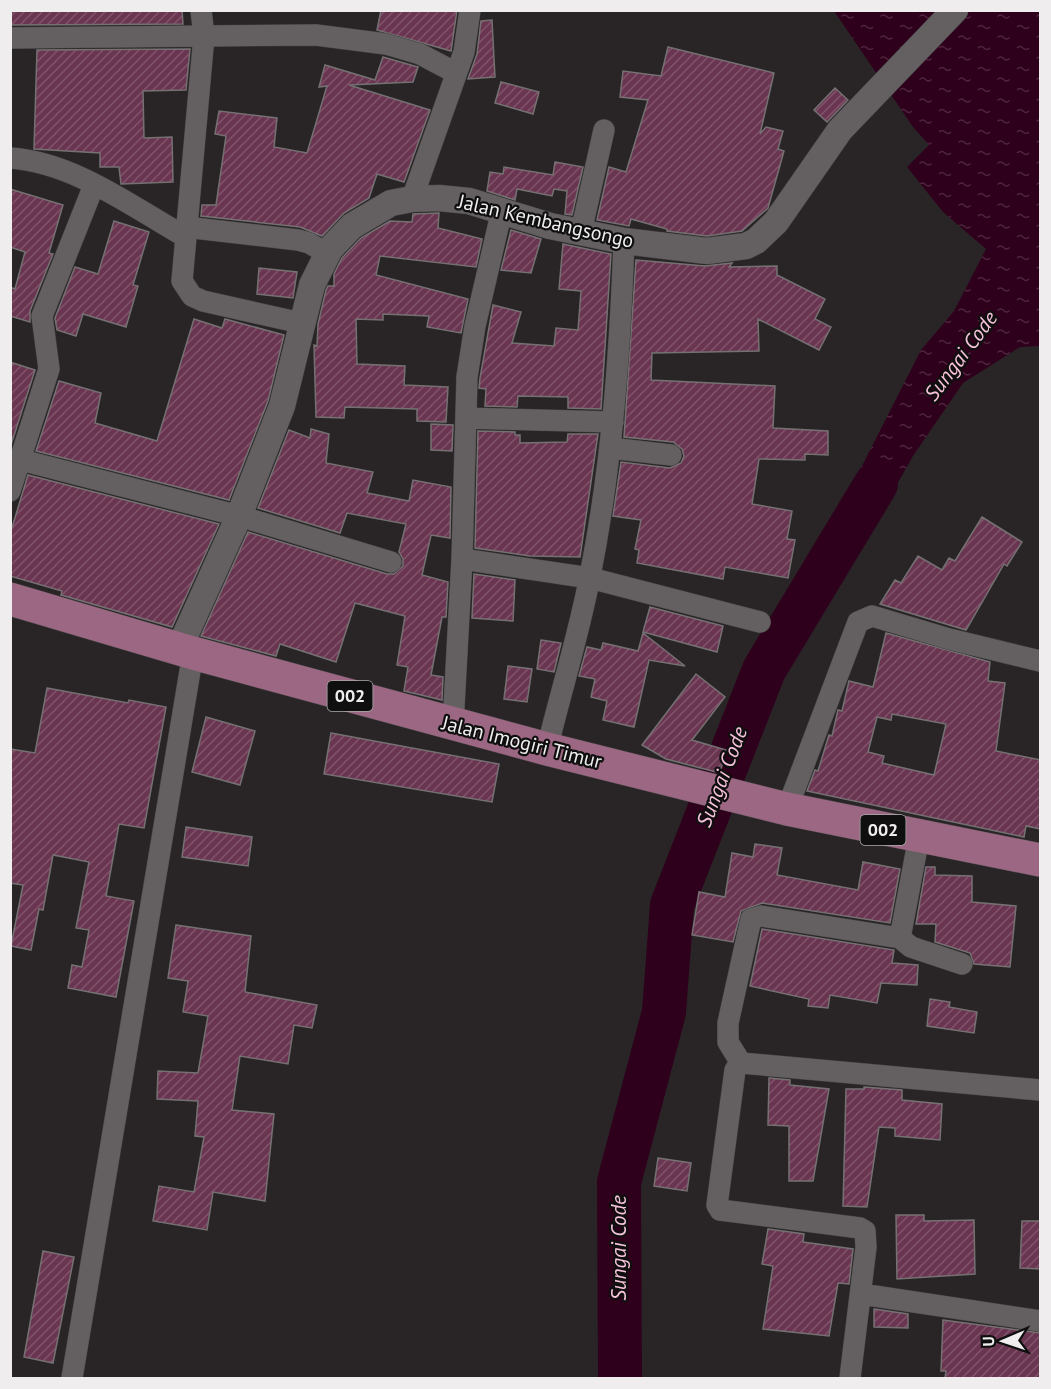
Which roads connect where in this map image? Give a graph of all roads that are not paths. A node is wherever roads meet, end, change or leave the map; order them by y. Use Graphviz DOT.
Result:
graph roads {
  1 [pos="201,10"];
  2 [pos="470,10"];
  3 [pos="956,10"];
  4 [pos="204,36"];
  5 [pos="10,38"];
  6 [pos="456,74"];
  7 [pos="604,130"];
  8 [pos="10,158"];
  9 [pos="94,185"];
  10 [pos="412,199"];
  11 [pos="502,210"];
  12 [pos="184,232"];
  13 [pos="581,232"];
  14 [pos="624,241"];
  15 [pos="328,254"];
  16 [pos="301,323"];
  17 [pos="466,418"];
  18 [pos="613,422"];
  19 [pos="610,448"];
  20 [pos="671,454"];
  21 [pos="21,460"];
  22 [pos="10,491"];
  23 [pos="239,516"];
  24 [pos="462,559"];
  25 [pos="392,562"];
  26 [pos="590,578"];
  27 [pos="10,599"];
  28 [pos="759,622"];
  29 [pos="186,651"];
  30 [pos="1041,661"];
  31 [pos="453,725"];
  32 [pos="547,749"];
  33 [pos="787,809"];
  34 [pos="920,837"];
  35 [pos="1041,860"];
  36 [pos="900,938"];
  37 [pos="962,964"];
  38 [pos="741,1063"];
  39 [pos="1041,1090"];
  40 [pos="861,1294"];
  41 [pos="1041,1321"];
  42 [pos="72,1378"];
  43 [pos="850,1378"];
  1 -- 4 [label="street"];
  2 -- 6 [label="street"];
  3 -- 14 [label="street, Jalan Kembangsongo"];
  4 -- 5 [label="street"];
  4 -- 6 [label="street"];
  4 -- 12 [label="street"];
  6 -- 10 [label="street"];
  7 -- 13 [label="street"];
  8 -- 9 [label="street"];
  9 -- 12 [label="street"];
  9 -- 21 [label="street"];
  10 -- 11 [label="street, Jalan Kembangsongo"];
  10 -- 15 [label="street, Jalan Kembangsongo"];
  11 -- 13 [label="street, Jalan Kembangsongo"];
  11 -- 17 [label="street"];
  12 -- 15 [label="street"];
  12 -- 16 [label="street"];
  13 -- 14 [label="street, Jalan Kembangsongo"];
  14 -- 18 [label="street"];
  15 -- 16 [label="street, Jalan Kembangsongo"];
  16 -- 23 [label="street, Jalan Kembangsongo"];
  17 -- 18 [label="street"];
  17 -- 24 [label="street"];
  18 -- 19 [label="street"];
  19 -- 20 [label="street"];
  19 -- 26 [label="street"];
  21 -- 22 [label="street"];
  21 -- 23 [label="street"];
  23 -- 25 [label="street"];
  23 -- 29 [label="street, Jalan Kembangsongo"];
  24 -- 26 [label="street"];
  24 -- 31 [label="street"];
  26 -- 28 [label="street"];
  26 -- 32 [label="street"];
  27 -- 29 [label="main road, Jalan Imogiri Timur / 002"];
  29 -- 31 [label="main road, Jalan Imogiri Timur / 002"];
  29 -- 42 [label="street"];
  30 -- 33 [label="street"];
  31 -- 32 [label="main road, Jalan Imogiri Timur / 002"];
  32 -- 33 [label="main road, Jalan Imogiri Timur / 002"];
  33 -- 34 [label="main road, Jalan Imogiri Timur / 002"];
  34 -- 35 [label="main road, Jalan Imogiri Timur / 002"];
  34 -- 36 [label="street"];
  36 -- 37 [label="street"];
  36 -- 38 [label="street"];
  38 -- 39 [label="street"];
  38 -- 40 [label="street"];
  40 -- 41 [label="street"];
  40 -- 43 [label="street"];
}
